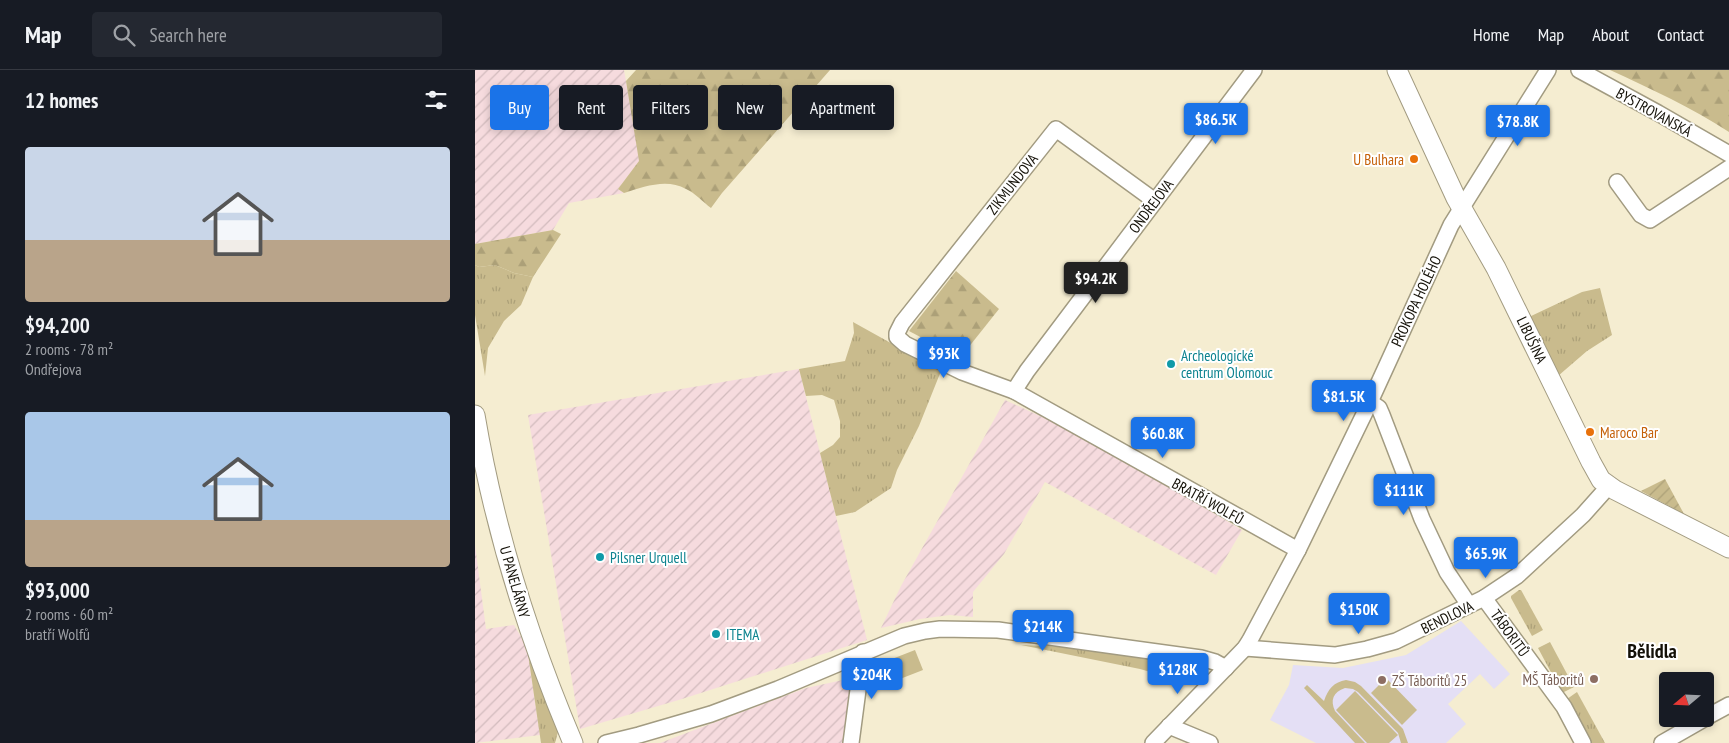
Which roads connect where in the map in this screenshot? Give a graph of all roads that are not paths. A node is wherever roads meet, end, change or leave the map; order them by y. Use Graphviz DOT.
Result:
graph roads {
  1 [pos="1254,70"];
  2 [pos="1397,70"];
  3 [pos="1548,70"];
  4 [pos="1579,70"];
  5 [pos="1729,154"];
  6 [pos="1729,168"];
  7 [pos="1617,182"];
  8 [pos="1155,201"];
  9 [pos="1462,209"];
  10 [pos="1014,392"];
  11 [pos="1370,402"];
  12 [pos="475,415"];
  13 [pos="1609,487"];
  14 [pos="1729,548"];
  15 [pos="1298,550"];
  16 [pos="1484,598"];
  17 [pos="1469,605"];
  18 [pos="1245,648"];
  19 [pos="863,652"];
  20 [pos="1225,668"];
  21 [pos="1729,705"];
  22 [pos="1714,714"];
  23 [pos="1169,726"];
  24 [pos="1689,728"];
  25 [pos="573,743"];
  26 [pos="606,743"];
  27 [pos="851,743"];
  28 [pos="1153,743"];
  29 [pos="1210,743"];
  30 [pos="1583,743"];
  31 [pos="1662,743"];
  1 -- 8 [label="street, ONDŘEJOVA"];
  2 -- 9 [label="street, LIBUŠINA"];
  3 -- 9 [label="street, PROKOPA HOLÉHO"];
  4 -- 5 [label="street, BYSTROVANSKÁ"];
  6 -- 7 [label="street"];
  8 -- 10 [label="street, ONDŘEJOVA"];
  8 -- 10 [label="street, ZIKMUNDOVA"];
  9 -- 11 [label="street, PROKOPA HOLÉHO"];
  9 -- 13 [label="street, LIBUŠINA"];
  10 -- 15 [label="street, BRATŘÍ WOLFŮ"];
  11 -- 15 [label="street, PROKOPA HOLÉHO"];
  11 -- 17 [label="street"];
  12 -- 25 [label="street, U PANELÁRNY"];
  13 -- 14 [label="street, LIBUŠINA"];
  13 -- 16 [label="street, BENDLOVA"];
  15 -- 18 [label="street, PROKOPA HOLÉHO"];
  16 -- 17 [label="street, BENDLOVA"];
  16 -- 30 [label="street, TÁBORITŮ"];
  17 -- 18 [label="street, BENDLOVA"];
  18 -- 20 [label="street, PROKOPA HOLÉHO"];
  19 -- 20 [label="street"];
  19 -- 26 [label="street"];
  19 -- 27 [label="street"];
  20 -- 23 [label="street, PROKOPA HOLÉHO"];
  21 -- 22 [label="street"];
  23 -- 28 [label="street, PROKOPA HOLÉHO"];
  23 -- 29 [label="street"];
  24 -- 31 [label="street"];
}
